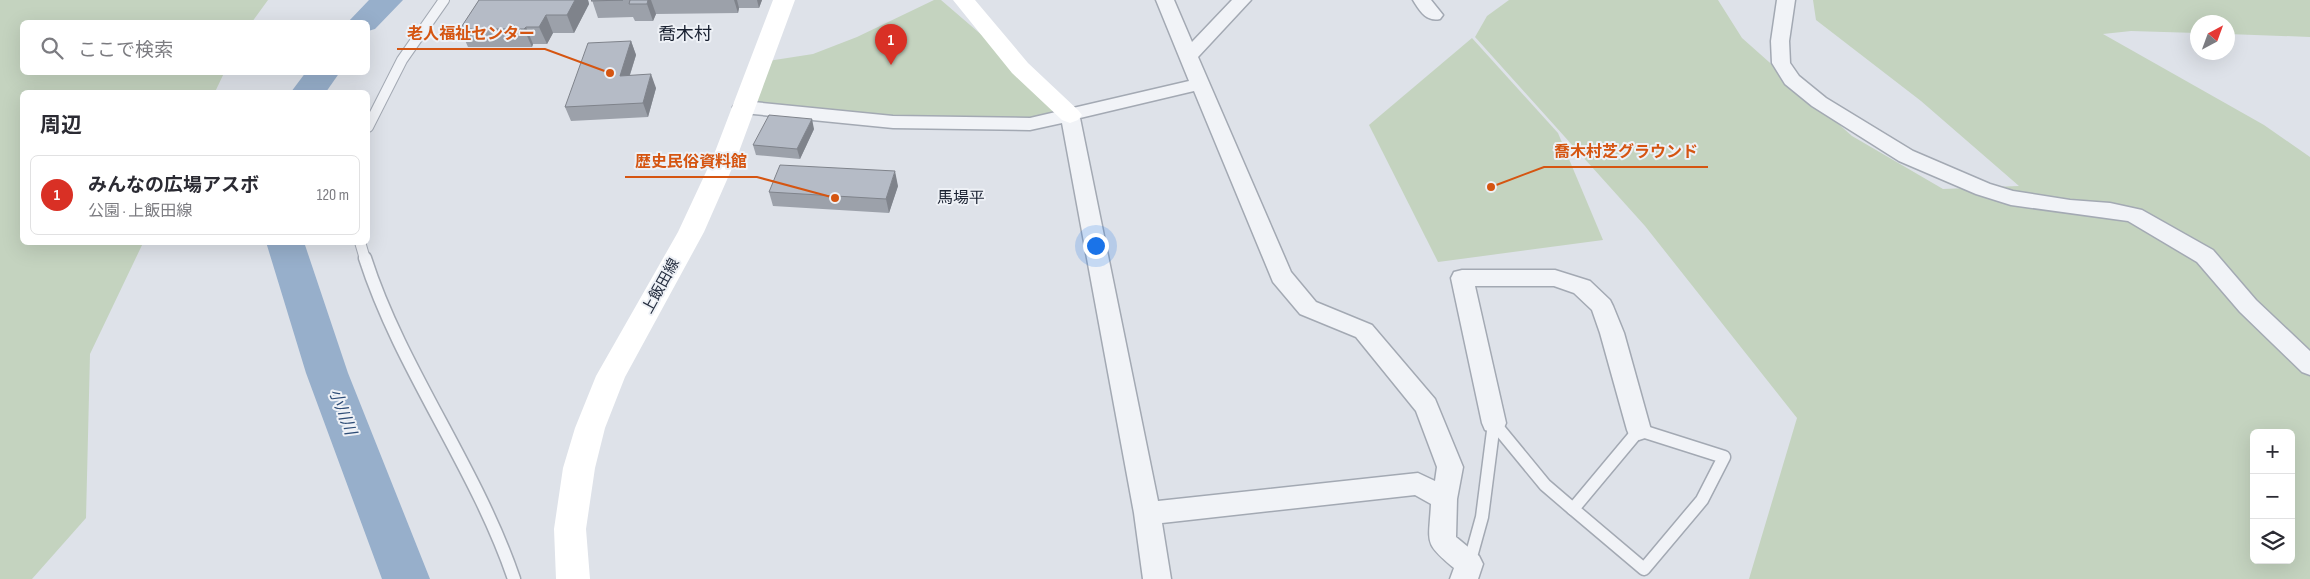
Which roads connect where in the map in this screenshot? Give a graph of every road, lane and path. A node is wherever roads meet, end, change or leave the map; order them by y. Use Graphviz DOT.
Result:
graph roads {
  1 [pos="444,0"];
  2 [pos="784,0"];
  3 [pos="964,0"];
  4 [pos="1165,0"];
  5 [pos="1242,0"];
  6 [pos="1422,0"];
  7 [pos="1786,0"];
  8 [pos="1434,15"];
  9 [pos="1189,56"];
  10 [pos="1200,84"];
  11 [pos="743,107"];
  12 [pos="1070,115"];
  13 [pos="370,122"];
  14 [pos="361,245"];
  15 [pos="2310,366"];
  16 [pos="1494,423"];
  17 [pos="1639,430"];
  18 [pos="1444,499"];
  19 [pos="1572,510"];
  20 [pos="1147,513"];
  21 [pos="1466,572"];
  22 [pos="514,579"];
  23 [pos="572,579"];
  24 [pos="1157,579"];
  1 -- 13 [label="lane"];
  2 -- 11 [label="main road, 上飯田線"];
  3 -- 12 [label="main road"];
  4 -- 9 [label="street"];
  5 -- 9 [label="street"];
  6 -- 8 [label="street"];
  7 -- 15 [label="street"];
  9 -- 10 [label="street"];
  10 -- 12 [label="street"];
  10 -- 18 [label="street"];
  11 -- 12 [label="street"];
  11 -- 23 [label="main road, 上飯田線"];
  12 -- 20 [label="street"];
  14 -- 22 [label="lane"];
  16 -- 17 [label="street"];
  16 -- 19 [label="lane"];
  16 -- 21 [label="lane"];
  17 -- 19 [label="lane"];
  17 -- 19 [label="lane"];
  18 -- 20 [label="street"];
  18 -- 21 [label="street"];
  20 -- 24 [label="street"];
}
